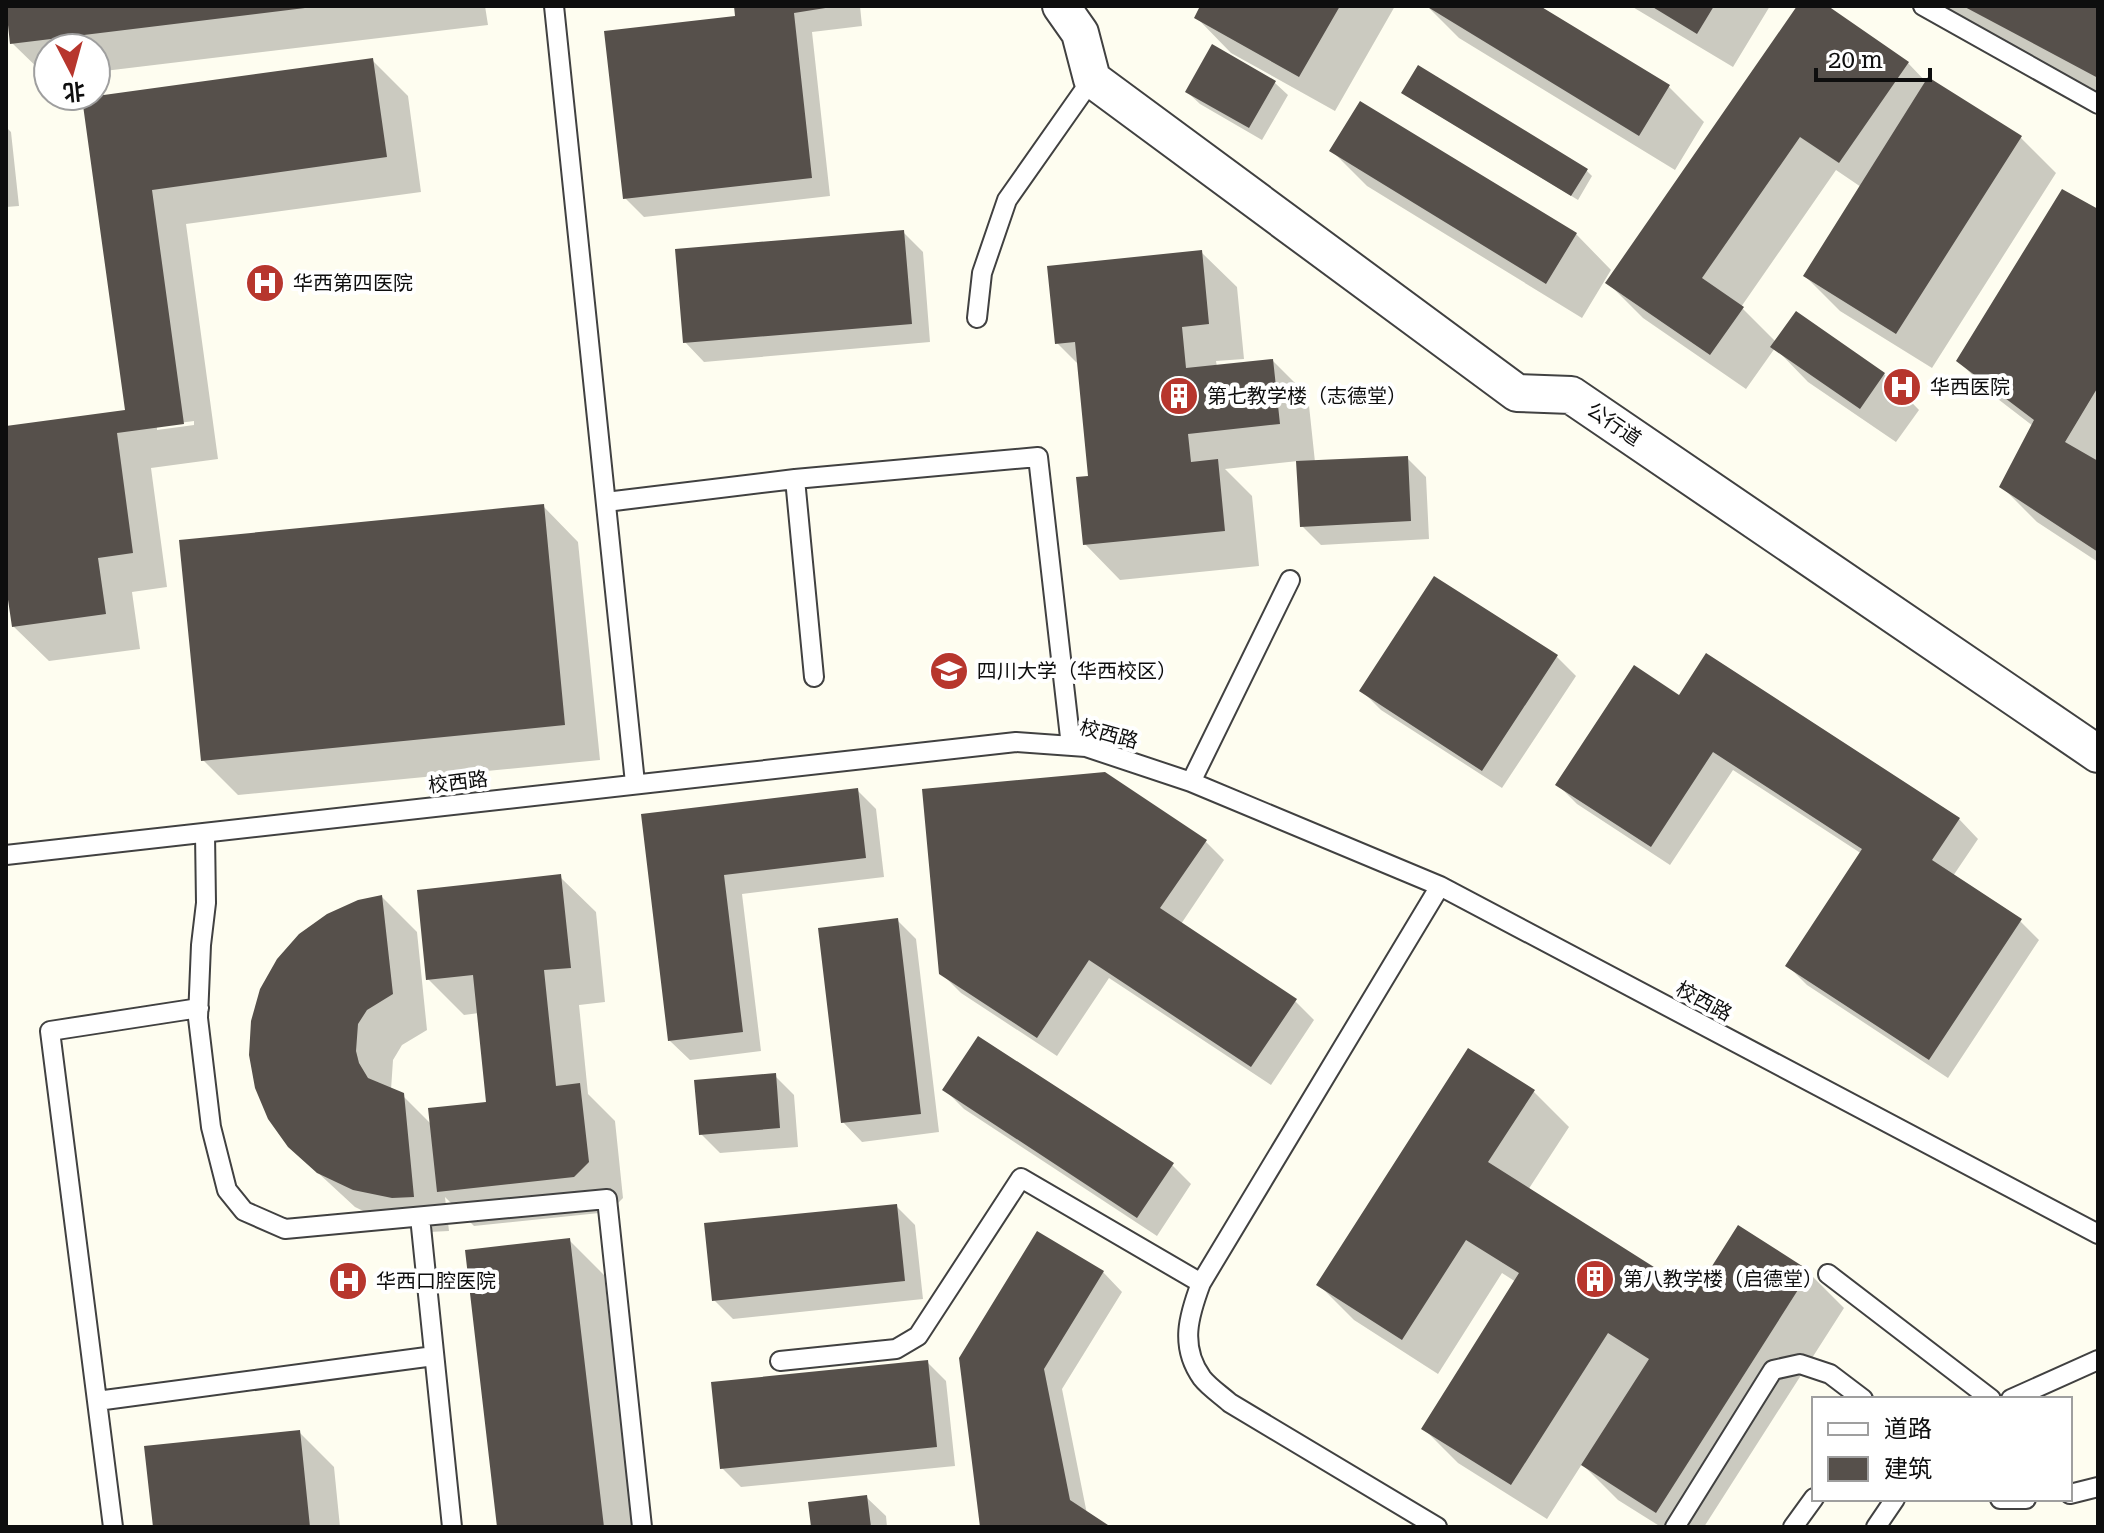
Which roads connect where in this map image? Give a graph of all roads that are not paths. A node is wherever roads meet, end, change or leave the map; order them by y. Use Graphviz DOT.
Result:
graph roads {
  1 [pos="554,6"];
  2 [pos="1033,6"];
  3 [pos="1061,6"];
  4 [pos="1923,6"];
  5 [pos="1092,79"];
  6 [pos="2098,104"];
  7 [pos="977,318"];
  8 [pos="795,479"];
  9 [pos="606,502"];
  10 [pos="1290,580"];
  11 [pos="814,677"];
  12 [pos="1071,746"];
  13 [pos="2098,754"];
  14 [pos="1191,782"];
  15 [pos="635,783"];
  16 [pos="205,834"];
  17 [pos="6,855"];
  18 [pos="1440,886"];
  19 [pos="199,1008"];
  20 [pos="420,1217"];
  21 [pos="2098,1234"];
  22 [pos="1828,1274"];
  23 [pos="1201,1283"];
  24 [pos="434,1356"];
  25 [pos="2098,1360"];
  26 [pos="780,1361"];
  27 [pos="1860,1397"];
  28 [pos="1988,1397"];
  29 [pos="2015,1397"];
  30 [pos="97,1401"];
  31 [pos="2098,1487"];
  32 [pos="2072,1494"];
  33 [pos="1812,1501"];
  34 [pos="1894,1501"];
  35 [pos="113,1527"];
  36 [pos="452,1527"];
  37 [pos="642,1527"];
  38 [pos="1437,1527"];
  39 [pos="1675,1527"];
  40 [pos="1793,1527"];
  41 [pos="1876,1527"];
  1 -- 9 [label="lane"];
  2 -- 5 [label="street, 公行道"];
  3 -- 5 [label="street"];
  4 -- 6 [label="lane"];
  5 -- 7 [label="lane"];
  5 -- 13 [label="street, 公行道"];
  8 -- 9 [label="lane"];
  8 -- 11 [label="lane"];
  8 -- 12 [label="lane"];
  9 -- 15 [label="lane"];
  10 -- 14 [label="lane"];
  12 -- 14 [label="lane, 校西路"];
  12 -- 15 [label="lane, 校西路"];
  14 -- 18 [label="lane, 校西路"];
  15 -- 16 [label="lane, 校西路"];
  16 -- 17 [label="lane, 校西路"];
  16 -- 19 [label="lane"];
  18 -- 21 [label="lane, 校西路"];
  18 -- 23 [label="lane"];
  19 -- 20 [label="lane"];
  19 -- 30 [label="lane"];
  20 -- 24 [label="lane"];
  20 -- 37 [label="lane"];
  22 -- 28 [label="lane"];
  23 -- 26 [label="lane"];
  23 -- 38 [label="lane"];
  24 -- 30 [label="lane"];
  24 -- 36 [label="lane"];
  25 -- 29 [label="lane"];
  27 -- 39 [label="lane"];
  30 -- 35 [label="lane"];
  31 -- 32 [label="lane"];
  33 -- 40 [label="lane"];
  34 -- 41 [label="lane"];
}
